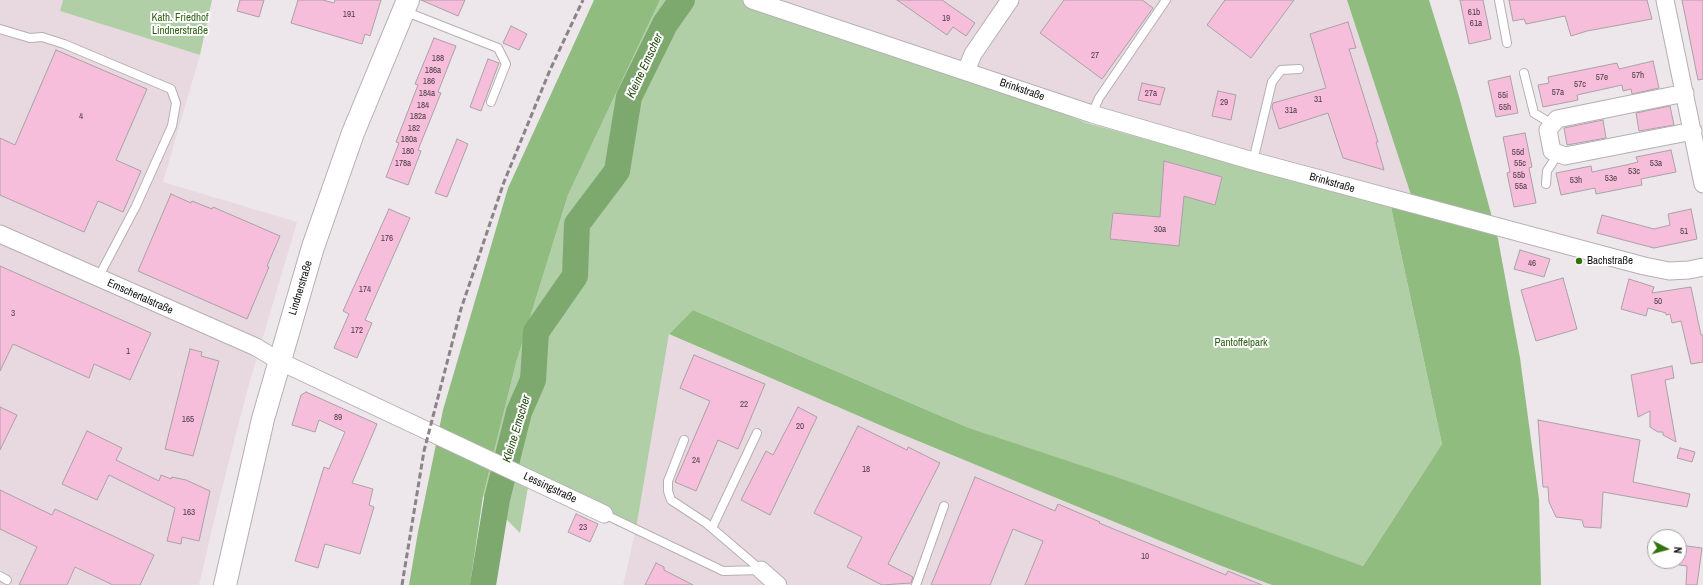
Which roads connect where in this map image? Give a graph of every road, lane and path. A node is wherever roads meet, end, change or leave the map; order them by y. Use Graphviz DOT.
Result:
graph roads {
  1 [pos="752,0"];
  2 [pos="1010,0"];
  3 [pos="1166,0"];
  4 [pos="1499,0"];
  5 [pos="1666,0"];
  6 [pos="772,3"];
  7 [pos="405,5"];
  8 [pos="0,29"];
  9 [pos="1507,43"];
  10 [pos="1299,69"];
  11 [pos="966,71"];
  12 [pos="1524,73"];
  13 [pos="1685,93"];
  14 [pos="492,102"];
  15 [pos="1092,114"];
  16 [pos="1552,124"];
  17 [pos="1692,131"];
  18 [pos="1558,154"];
  19 [pos="1254,161"];
  20 [pos="1546,184"];
  21 [pos="1703,184"];
  22 [pos="0,234"];
  23 [pos="1703,267"];
  24 [pos="98,278"];
  25 [pos="278,361"];
  26 [pos="757,433"];
  27 [pos="684,440"];
  28 [pos="944,506"];
  29 [pos="604,514"];
  30 [pos="712,528"];
  31 [pos="760,570"];
  32 [pos="225,585"];
  33 [pos="778,585"];
  34 [pos="916,585"];
  1 -- 6 [label="street, Brinkstraße"];
  2 -- 11 [label="street"];
  3 -- 15 [label="lane"];
  4 -- 9 [label="lane"];
  5 -- 13 [label="street"];
  6 -- 11 [label="street, Brinkstraße"];
  7 -- 14 [label="lane"];
  7 -- 25 [label="street, Lindnerstraße"];
  8 -- 24 [label="lane"];
  10 -- 19 [label="lane"];
  11 -- 15 [label="street, Brinkstraße"];
  12 -- 16 [label="lane"];
  13 -- 16 [label="street"];
  13 -- 17 [label="street"];
  15 -- 19 [label="street, Brinkstraße"];
  16 -- 18 [label="street"];
  17 -- 18 [label="street"];
  17 -- 21 [label="street"];
  18 -- 20 [label="lane"];
  19 -- 23 [label="street, Brinkstraße"];
  22 -- 24 [label="street, Emschertalstraße"];
  24 -- 25 [label="street, Emschertalstraße"];
  25 -- 29 [label="street, Lessingstraße"];
  25 -- 32 [label="street, Lindnerstraße"];
  26 -- 30 [label="lane"];
  27 -- 30 [label="lane"];
  28 -- 34 [label="lane"];
  29 -- 31 [label="lane, Lessingstraße"];
  30 -- 31 [label="lane"];
  31 -- 33 [label="street"];
}
